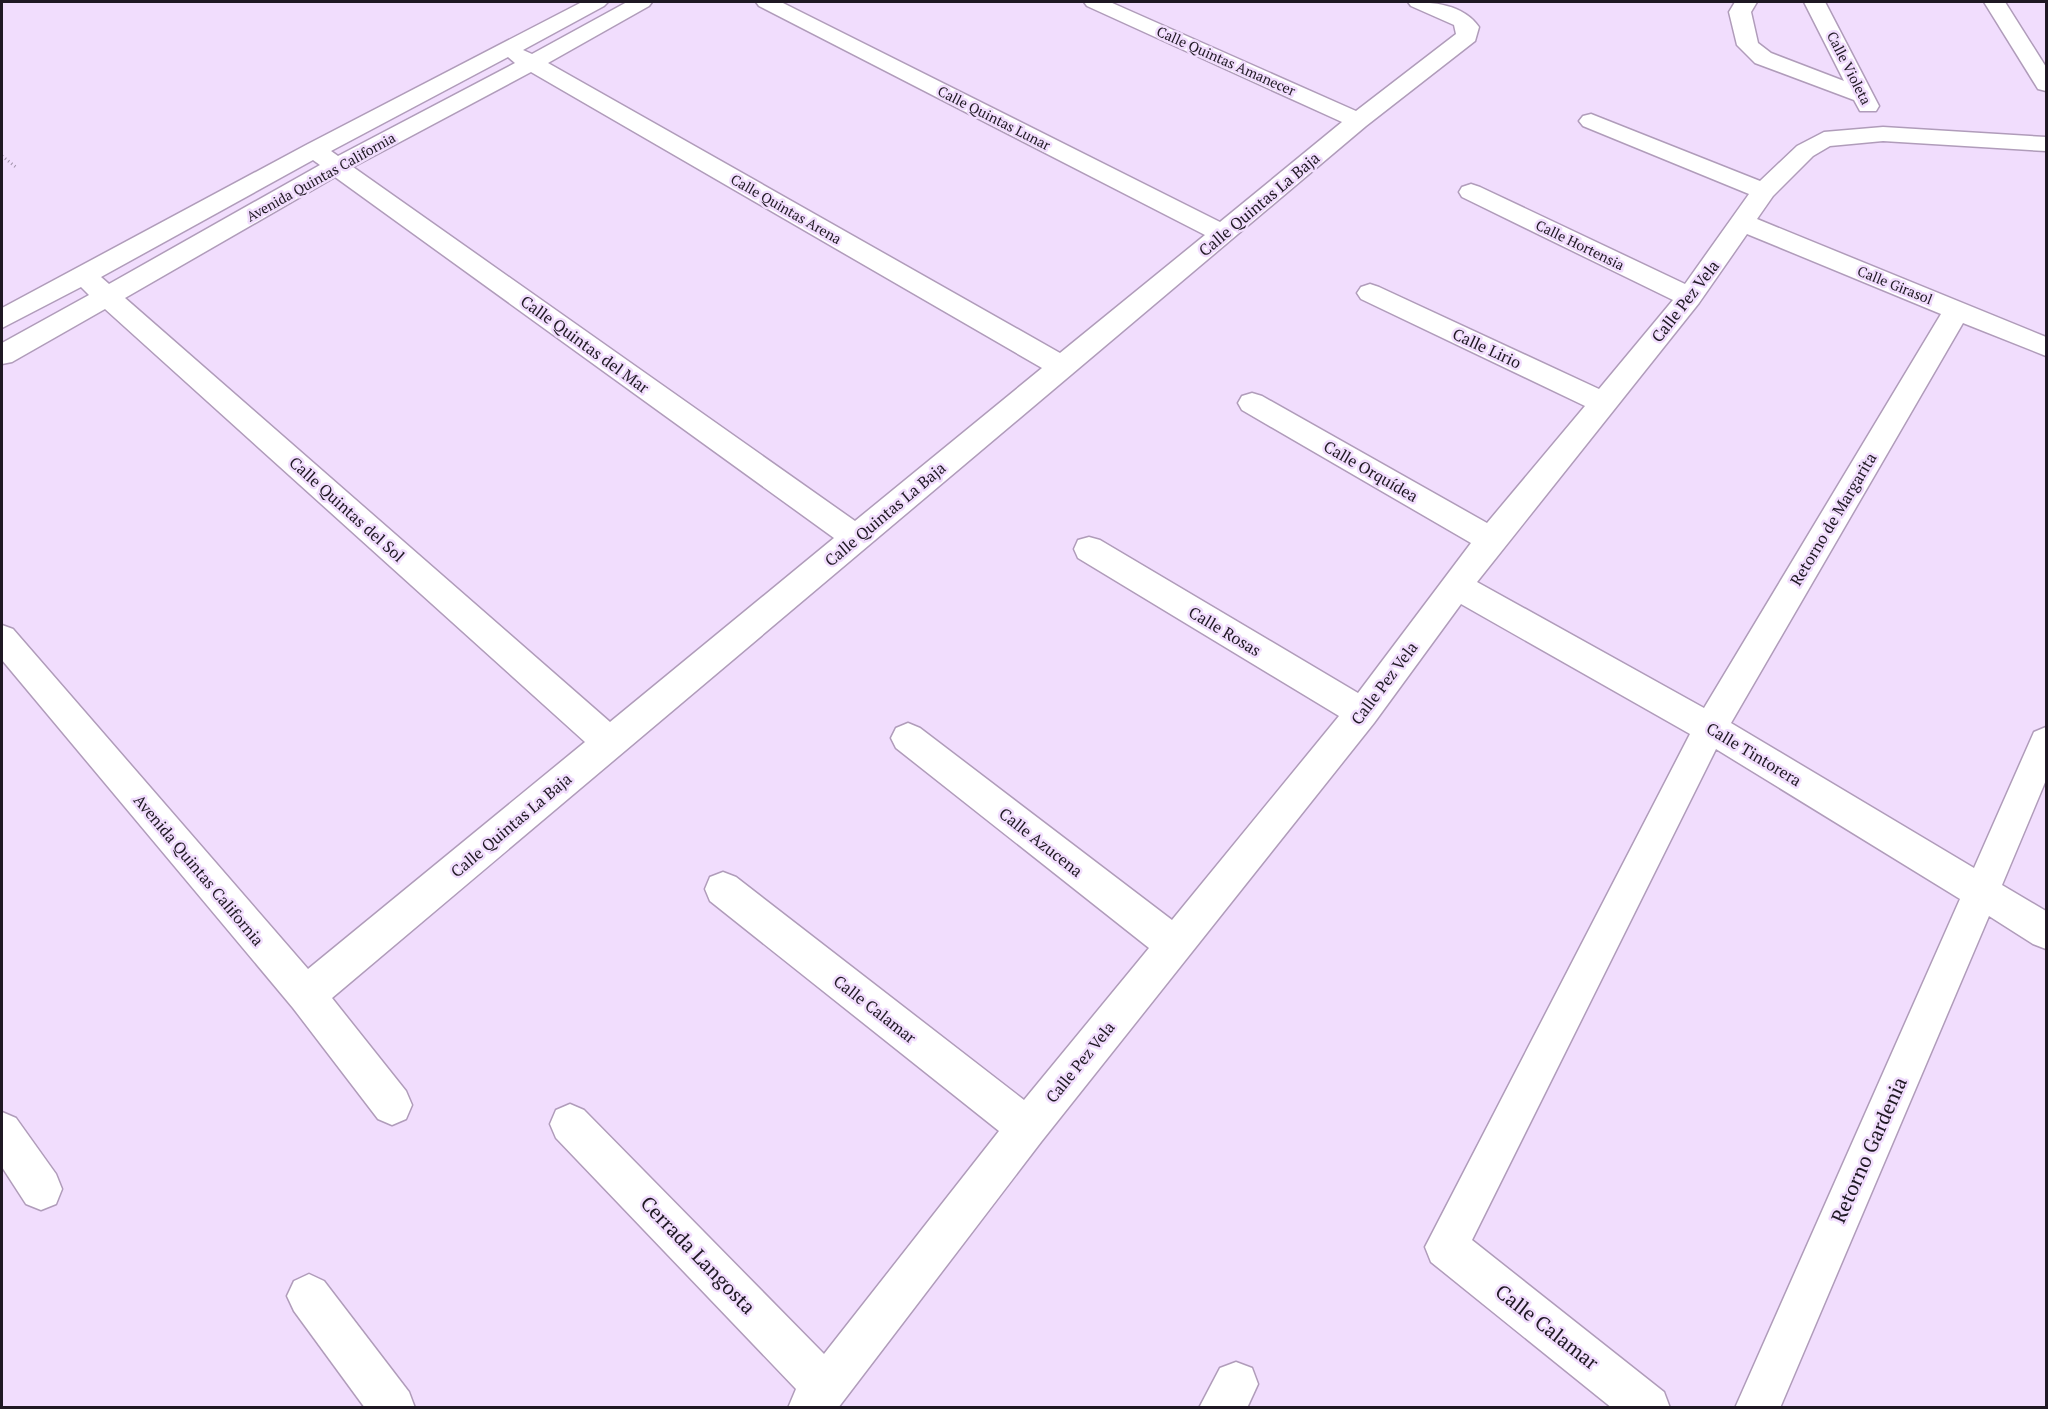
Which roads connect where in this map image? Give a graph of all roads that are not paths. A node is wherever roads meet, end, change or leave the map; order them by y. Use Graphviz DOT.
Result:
graph roads {
  1 [pos="597,2"];
  2 [pos="642,2"];
  3 [pos="766,2"];
  4 [pos="1094,2"];
  5 [pos="1418,2"];
  6 [pos="1746,2"];
  7 [pos="1815,2"];
  8 [pos="1995,2"];
  9 [pos="509,50"];
  10 [pos="533,64"];
  11 [pos="2046,84"];
  12 [pos="1863,96"];
  13 [pos="1358,121"];
  14 [pos="1591,121"];
  15 [pos="1883,134"];
  16 [pos="2046,144"];
  17 [pos="314,150"];
  18 [pos="337,166"];
  19 [pos="1764,191"];
  20 [pos="1471,192"];
  21 [pos="1744,223"];
  22 [pos="1223,234"];
  23 [pos="84,276"];
  24 [pos="1370,292"];
  25 [pos="1690,297"];
  26 [pos="108,298"];
  27 [pos="1957,310"];
  28 [pos="2,319"];
  29 [pos="2046,347"];
  30 [pos="2,355"];
  31 [pos="1062,367"];
  32 [pos="1252,403"];
  33 [pos="1604,403"];
  34 [pos="856,538"];
  35 [pos="1491,540"];
  36 [pos="1089,549"];
  37 [pos="1457,586"];
  38 [pos="2,638"];
  39 [pos="1362,713"];
  40 [pos="1710,728"];
  41 [pos="908,738"];
  42 [pos="2046,742"];
  43 [pos="610,743"];
  44 [pos="723,889"];
  45 [pos="1981,892"];
  46 [pos="2046,931"];
  47 [pos="1173,945"];
  48 [pos="306,995"];
  49 [pos="392,1105"];
  50 [pos="570,1124"];
  51 [pos="1027,1128"];
  52 [pos="2,1132"];
  53 [pos="41,1189"];
  54 [pos="1446,1247"];
  55 [pos="309,1296"];
  56 [pos="818,1397"];
  57 [pos="393,1407"];
  58 [pos="1648,1407"];
  59 [pos="1757,1407"];
  1 -- 9 [label="street, Avenida Quintas California"];
  2 -- 10 [label="street, Avenida Quintas California"];
  3 -- 22 [label="street, Calle Quintas Lunar"];
  4 -- 13 [label="street, Calle Quintas Amanecer"];
  5 -- 13 [label="street, Calle Quintas La Baja"];
  6 -- 12 [label="street"];
  7 -- 12 [label="street, Calle Violeta"];
  8 -- 11 [label="street"];
  9 -- 10 [label="street, Calle Quintas Arena"];
  9 -- 17 [label="street, Avenida Quintas California"];
  10 -- 18 [label="street, Avenida Quintas California"];
  10 -- 31 [label="street, Calle Quintas Arena"];
  12 -- 15 [label="street, Calle Violeta"];
  13 -- 22 [label="street, Calle Quintas La Baja"];
  14 -- 19 [label="street"];
  15 -- 16 [label="street, Calle Pez Vela"];
  15 -- 19 [label="street, Calle Pez Vela"];
  17 -- 18 [label="street, Calle Quintas del Mar"];
  17 -- 23 [label="street, Avenida Quintas California"];
  18 -- 26 [label="street, Avenida Quintas California"];
  18 -- 34 [label="street, Calle Quintas del Mar"];
  19 -- 21 [label="street, Calle Pez Vela"];
  20 -- 25 [label="street, Calle Hortensia"];
  21 -- 25 [label="street, Calle Pez Vela"];
  21 -- 27 [label="street, Calle Girasol"];
  22 -- 31 [label="street, Calle Quintas La Baja"];
  23 -- 26 [label="street, Calle Quintas del Sol"];
  23 -- 28 [label="street, Avenida Quintas California"];
  24 -- 33 [label="street, Calle Lirio"];
  25 -- 33 [label="street, Calle Pez Vela"];
  26 -- 30 [label="street, Avenida Quintas California"];
  26 -- 43 [label="street, Calle Quintas del Sol"];
  27 -- 29 [label="street, Calle Girasol"];
  27 -- 40 [label="street, Retorno de Margarita"];
  31 -- 34 [label="street, Calle Quintas La Baja"];
  32 -- 35 [label="street, Calle Orquídea"];
  33 -- 35 [label="street, Calle Pez Vela"];
  34 -- 43 [label="street, Calle Quintas La Baja"];
  35 -- 37 [label="street, Calle Pez Vela"];
  36 -- 39 [label="street, Calle Rosas"];
  37 -- 39 [label="street, Calle Pez Vela"];
  37 -- 40 [label="street, Calle Tintorera"];
  38 -- 48 [label="street, Avenida Quintas California"];
  39 -- 47 [label="street, Calle Pez Vela"];
  40 -- 45 [label="street, Calle Tintorera"];
  40 -- 54 [label="street, Retorno de Margarita"];
  41 -- 47 [label="street, Calle Azucena"];
  42 -- 45 [label="street, Retorno Gardenia"];
  43 -- 48 [label="street, Calle Quintas La Baja"];
  44 -- 51 [label="street, Calle Calamar"];
  45 -- 46 [label="street, Calle Tintorera"];
  45 -- 59 [label="street, Retorno Gardenia"];
  47 -- 51 [label="street, Calle Pez Vela"];
  48 -- 49 [label="street, Avenida Quintas California"];
  50 -- 56 [label="street, Cerrada Langosta"];
  51 -- 56 [label="street, Calle Pez Vela"];
  52 -- 53 [label="street"];
  54 -- 58 [label="street, Calle Calamar"];
  55 -- 57 [label="street"];
}
